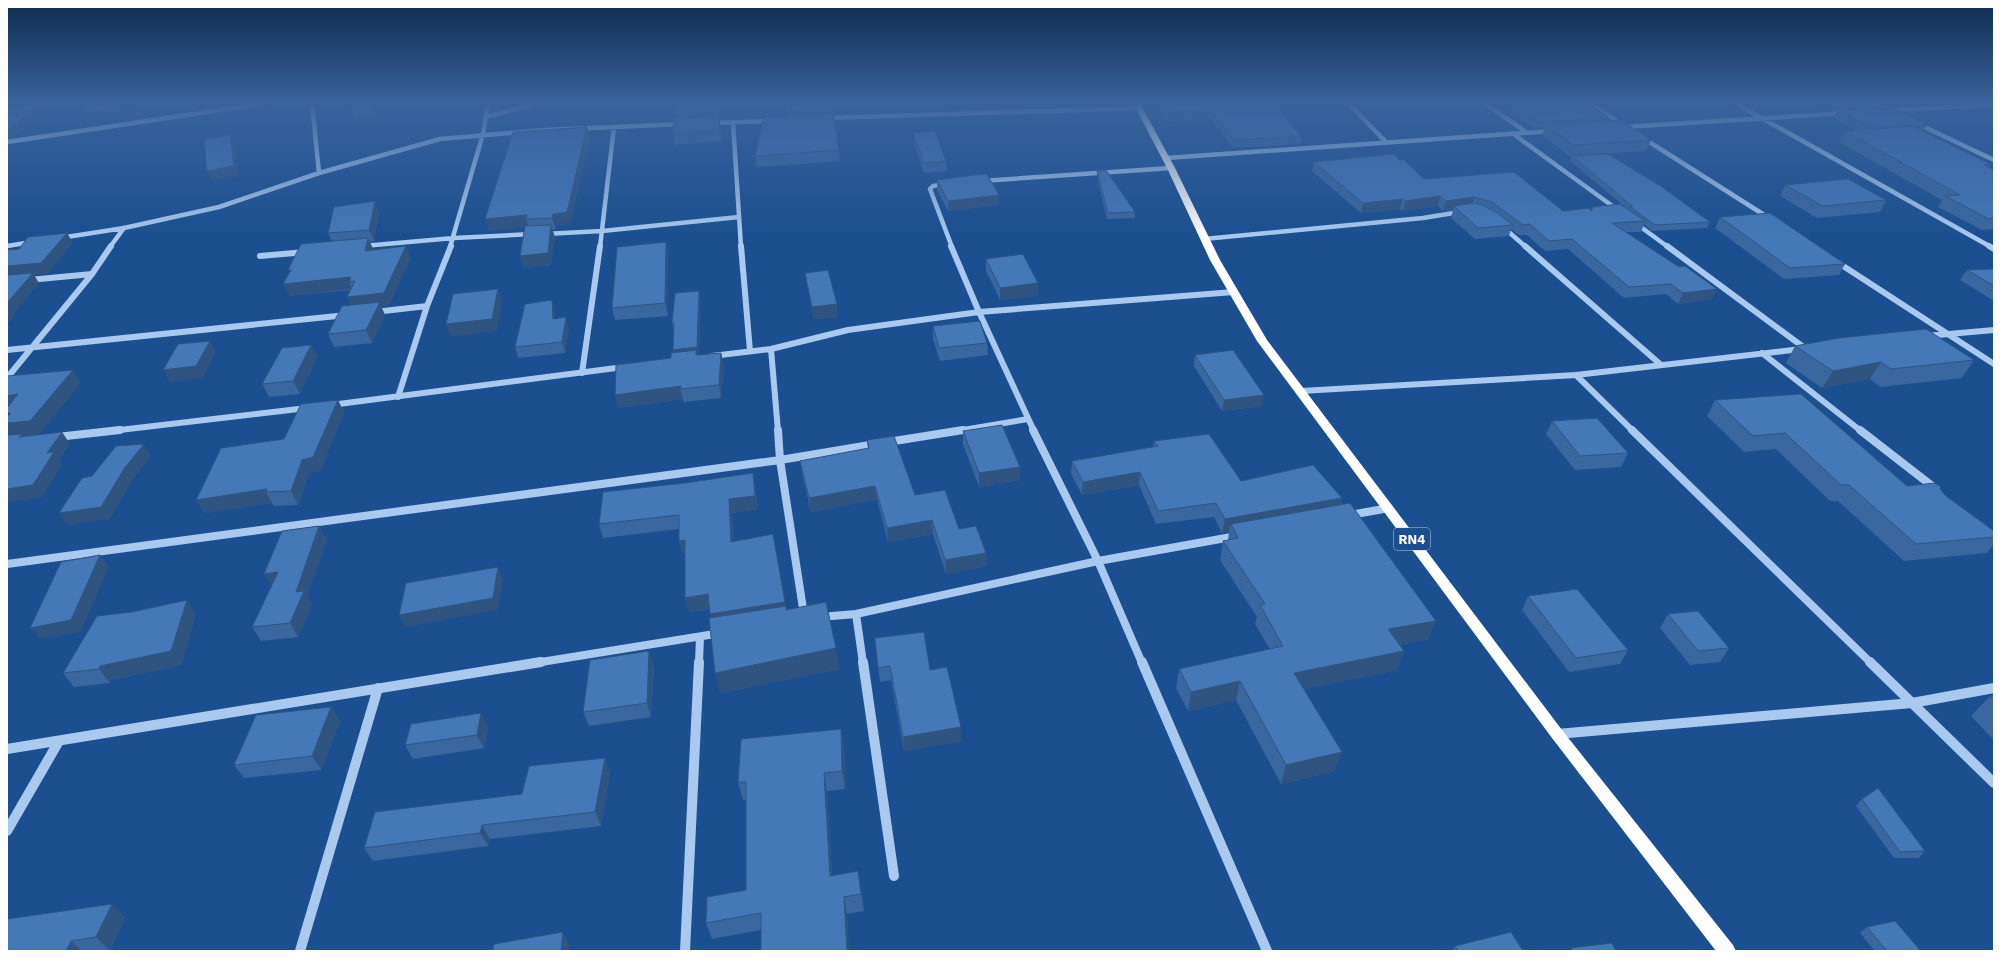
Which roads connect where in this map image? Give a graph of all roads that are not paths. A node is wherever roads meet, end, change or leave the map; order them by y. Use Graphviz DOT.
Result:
graph roads {
  1 [pos="317,148"];
  2 [pos="409,148"];
  3 [pos="479,148"];
  4 [pos="612,148"];
  5 [pos="735,148"];
  6 [pos="1160,148"];
  7 [pos="1327,148"];
  8 [pos="1532,148"];
  9 [pos="1658,148"];
  10 [pos="1815,148"];
  11 [pos="1968,148"];
  12 [pos="1994,160"];
  13 [pos="1168,163"];
  14 [pos="319,173"];
  15 [pos="974,181"];
  16 [pos="958,183"];
  17 [pos="1464,212"];
  18 [pos="1621,213"];
  19 [pos="739,217"];
  20 [pos="1627,218"];
  21 [pos="1772,220"];
  22 [pos="1499,223"];
  23 [pos="124,228"];
  24 [pos="602,231"];
  25 [pos="454,238"];
  26 [pos="54,239"];
  27 [pos="1204,239"];
  28 [pos="38,241"];
  29 [pos="1994,242"];
  30 [pos="1983,243"];
  31 [pos="7,246"];
  32 [pos="353,247"];
  33 [pos="1994,249"];
  34 [pos="314,251"];
  35 [pos="260,256"];
  36 [pos="1831,258"];
  37 [pos="92,274"];
  38 [pos="22,281"];
  39 [pos="1234,292"];
  40 [pos="427,306"];
  41 [pos="372,312"];
  42 [pos="979,312"];
  43 [pos="356,314"];
  44 [pos="1994,330"];
  45 [pos="1950,334"];
  46 [pos="1920,337"];
  47 [pos="31,347"];
  48 [pos="1814,348"];
  49 [pos="771,349"];
  50 [pos="1806,349"];
  51 [pos="7,350"];
  52 [pos="750,351"];
  53 [pos="1762,353"];
  54 [pos="704,357"];
  55 [pos="1660,364"];
  56 [pos="1994,364"];
  57 [pos="628,367"];
  58 [pos="582,373"];
  59 [pos="1576,375"];
  60 [pos="7,378"];
  61 [pos="1301,391"];
  62 [pos="398,397"];
  63 [pos="328,405"];
  64 [pos="312,407"];
  65 [pos="1028,419"];
  66 [pos="46,438"];
  67 [pos="780,460"];
  68 [pos="1944,496"];
  69 [pos="1389,508"];
  70 [pos="1342,517"];
  71 [pos="1247,534"];
  72 [pos="1098,561"];
  73 [pos="7,564"];
  74 [pos="856,614"];
  75 [pos="730,632"];
  76 [pos="700,637"];
  77 [pos="378,688"];
  78 [pos="1994,688"];
  79 [pos="1912,703"];
  80 [pos="1557,734"];
  81 [pos="59,741"];
  82 [pos="7,748"];
  83 [pos="1994,783"];
  84 [pos="7,831"];
  85 [pos="894,876"];
  86 [pos="300,951"];
  87 [pos="685,951"];
  88 [pos="1267,951"];
  89 [pos="1727,951"];
  1 -- 14 [label="street"];
  2 -- 14 [label="street"];
  3 -- 25 [label="street"];
  4 -- 24 [label="street"];
  5 -- 19 [label="street"];
  6 -- 13 [label="highway, RN4"];
  7 -- 13 [label="street"];
  8 -- 18 [label="street"];
  9 -- 21 [label="street"];
  10 -- 30 [label="street"];
  11 -- 12 [label="street"];
  13 -- 15 [label="street"];
  13 -- 27 [label="highway, RN4"];
  14 -- 23 [label="street"];
  16 -- 42 [label="street"];
  17 -- 27 [label="street"];
  19 -- 24 [label="street"];
  19 -- 52 [label="street"];
  20 -- 50 [label="street"];
  22 -- 55 [label="street"];
  23 -- 26 [label="street"];
  23 -- 37 [label="street"];
  24 -- 25 [label="street"];
  24 -- 58 [label="street"];
  25 -- 32 [label="street"];
  25 -- 40 [label="street"];
  27 -- 39 [label="highway, RN4"];
  28 -- 31 [label="street"];
  29 -- 30 [label="street"];
  30 -- 33 [label="street"];
  34 -- 35 [label="street"];
  36 -- 45 [label="street"];
  37 -- 38 [label="street"];
  37 -- 47 [label="street"];
  39 -- 42 [label="street"];
  39 -- 61 [label="highway, RN4"];
  40 -- 41 [label="street"];
  40 -- 62 [label="street"];
  42 -- 49 [label="street"];
  42 -- 65 [label="street"];
  43 -- 47 [label="street"];
  44 -- 45 [label="street"];
  45 -- 46 [label="street"];
  45 -- 56 [label="street"];
  47 -- 51 [label="street"];
  47 -- 60 [label="street"];
  48 -- 50 [label="street"];
  49 -- 52 [label="street"];
  49 -- 67 [label="street"];
  50 -- 53 [label="street"];
  52 -- 54 [label="street"];
  53 -- 55 [label="street"];
  53 -- 68 [label="street"];
  55 -- 59 [label="street"];
  57 -- 58 [label="street"];
  58 -- 62 [label="street"];
  59 -- 61 [label="street"];
  59 -- 79 [label="street"];
  61 -- 69 [label="highway, RN4"];
  62 -- 63 [label="street"];
  64 -- 66 [label="street"];
  65 -- 67 [label="street"];
  65 -- 72 [label="street"];
  67 -- 73 [label="street"];
  67 -- 74 [label="street"];
  69 -- 70 [label="street"];
  69 -- 80 [label="highway, RN4"];
  71 -- 72 [label="street"];
  72 -- 74 [label="street"];
  72 -- 88 [label="street"];
  74 -- 85 [label="street"];
  75 -- 76 [label="street"];
  76 -- 77 [label="street"];
  76 -- 87 [label="street"];
  77 -- 81 [label="street"];
  77 -- 86 [label="street"];
  78 -- 79 [label="street"];
  79 -- 80 [label="street"];
  79 -- 83 [label="street"];
  80 -- 89 [label="highway, RN4"];
  81 -- 82 [label="street"];
  81 -- 84 [label="street"];
}
